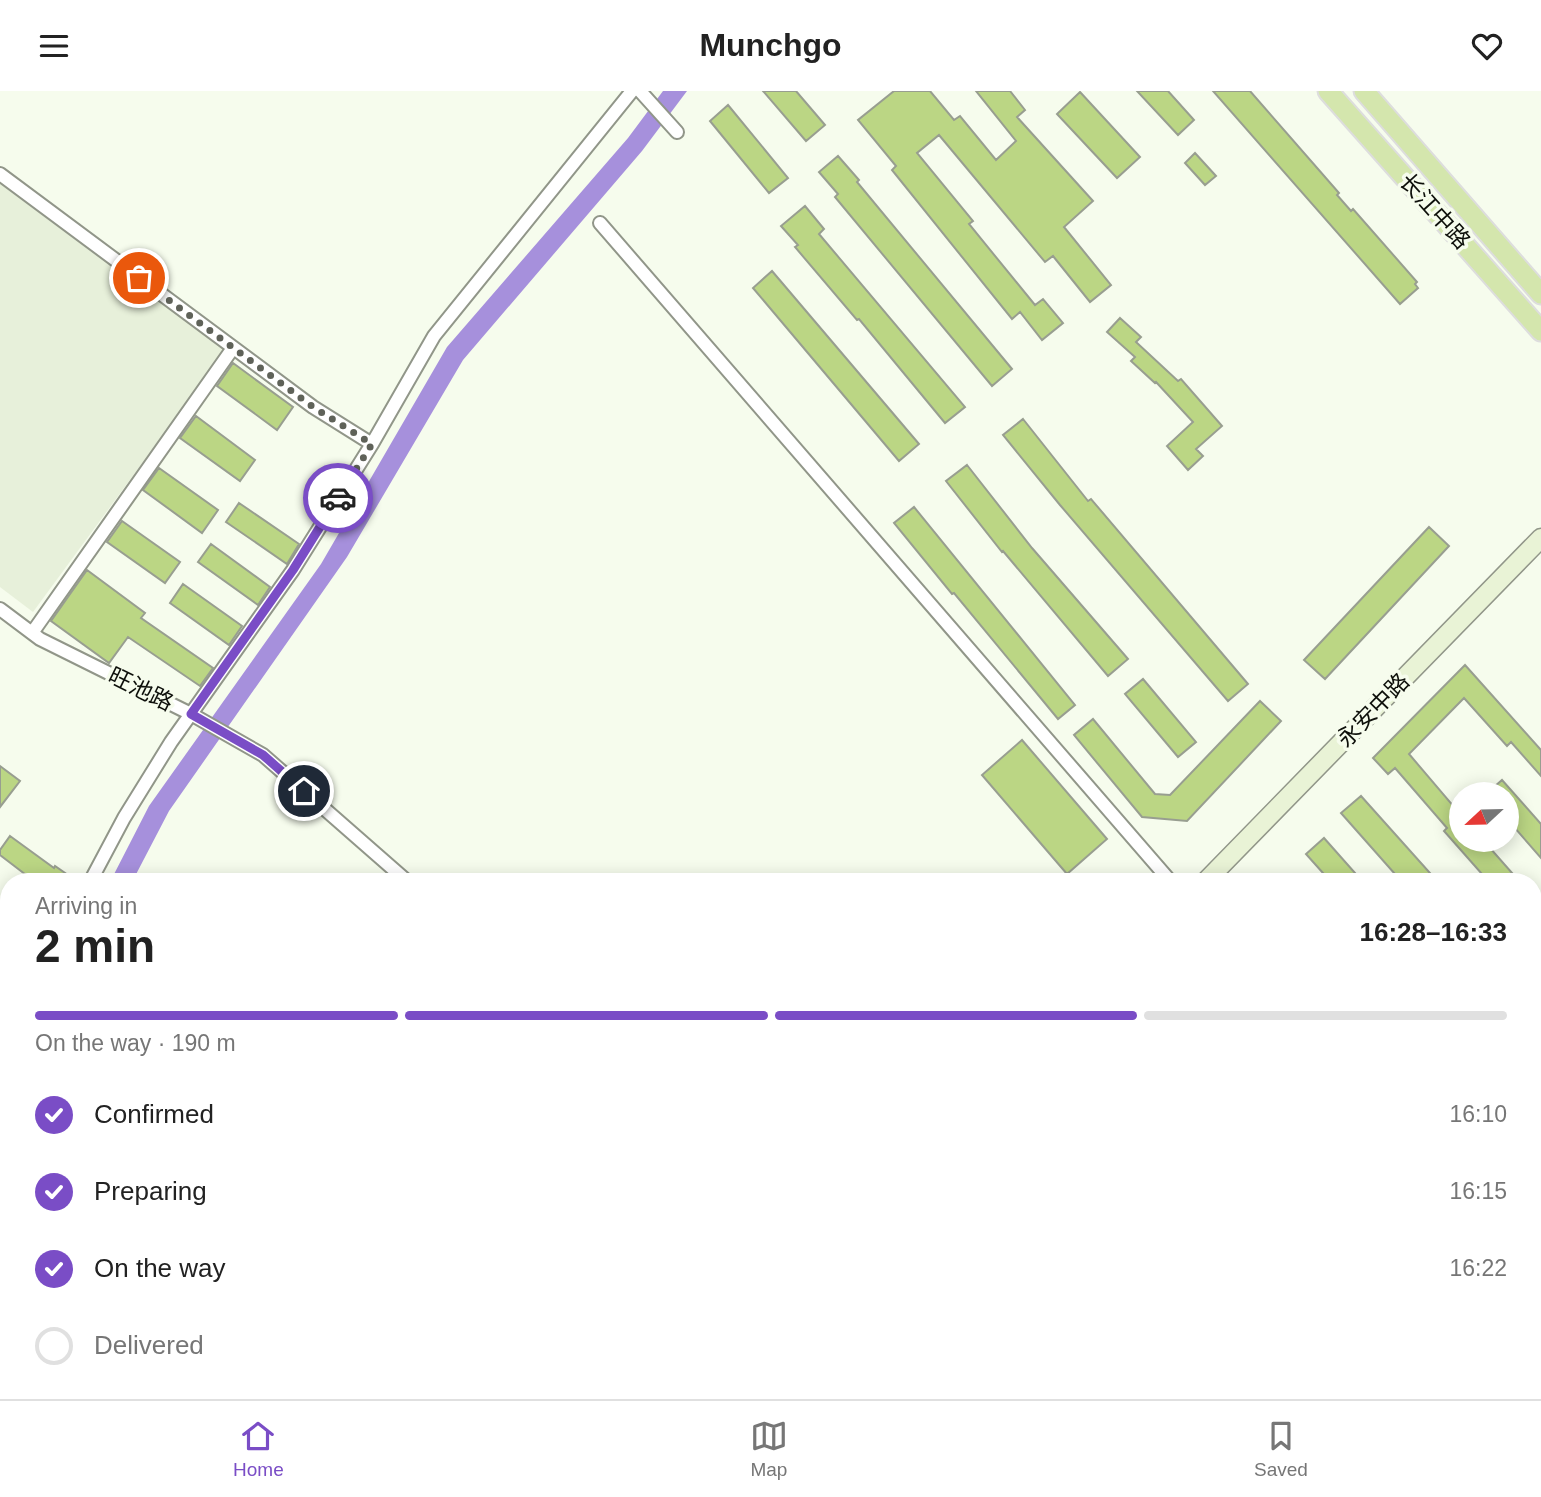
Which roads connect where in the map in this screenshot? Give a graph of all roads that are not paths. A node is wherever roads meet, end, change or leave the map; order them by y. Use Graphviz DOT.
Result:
graph roads {
  1 [pos="1328,91"];
  2 [pos="1364,91"];
  3 [pos="638,92"];
  4 [pos="674,130"];
  5 [pos="0,174"];
  6 [pos="600,223"];
  7 [pos="1541,294"];
  8 [pos="1541,331"];
  9 [pos="233,348"];
  10 [pos="372,444"];
  11 [pos="1541,538"];
  12 [pos="0,610"];
  13 [pos="32,633"];
  14 [pos="191,714"];
  15 [pos="95,873"];
  16 [pos="398,873"];
  17 [pos="1163,873"];
  18 [pos="1214,873"];
  1 -- 8 [label="main road, 长江中路"];
  2 -- 7 [label="main road, 长江中路"];
  3 -- 4 [label="street"];
  3 -- 10 [label="street"];
  5 -- 9 [label="street"];
  6 -- 17 [label="street"];
  9 -- 10 [label="street"];
  9 -- 13 [label="street"];
  10 -- 14 [label="street"];
  11 -- 18 [label="street, 永安中路"];
  12 -- 13 [label="street, 旺池路"];
  13 -- 14 [label="street, 旺池路"];
  14 -- 15 [label="street"];
  14 -- 16 [label="street, 旺池路"];
}
